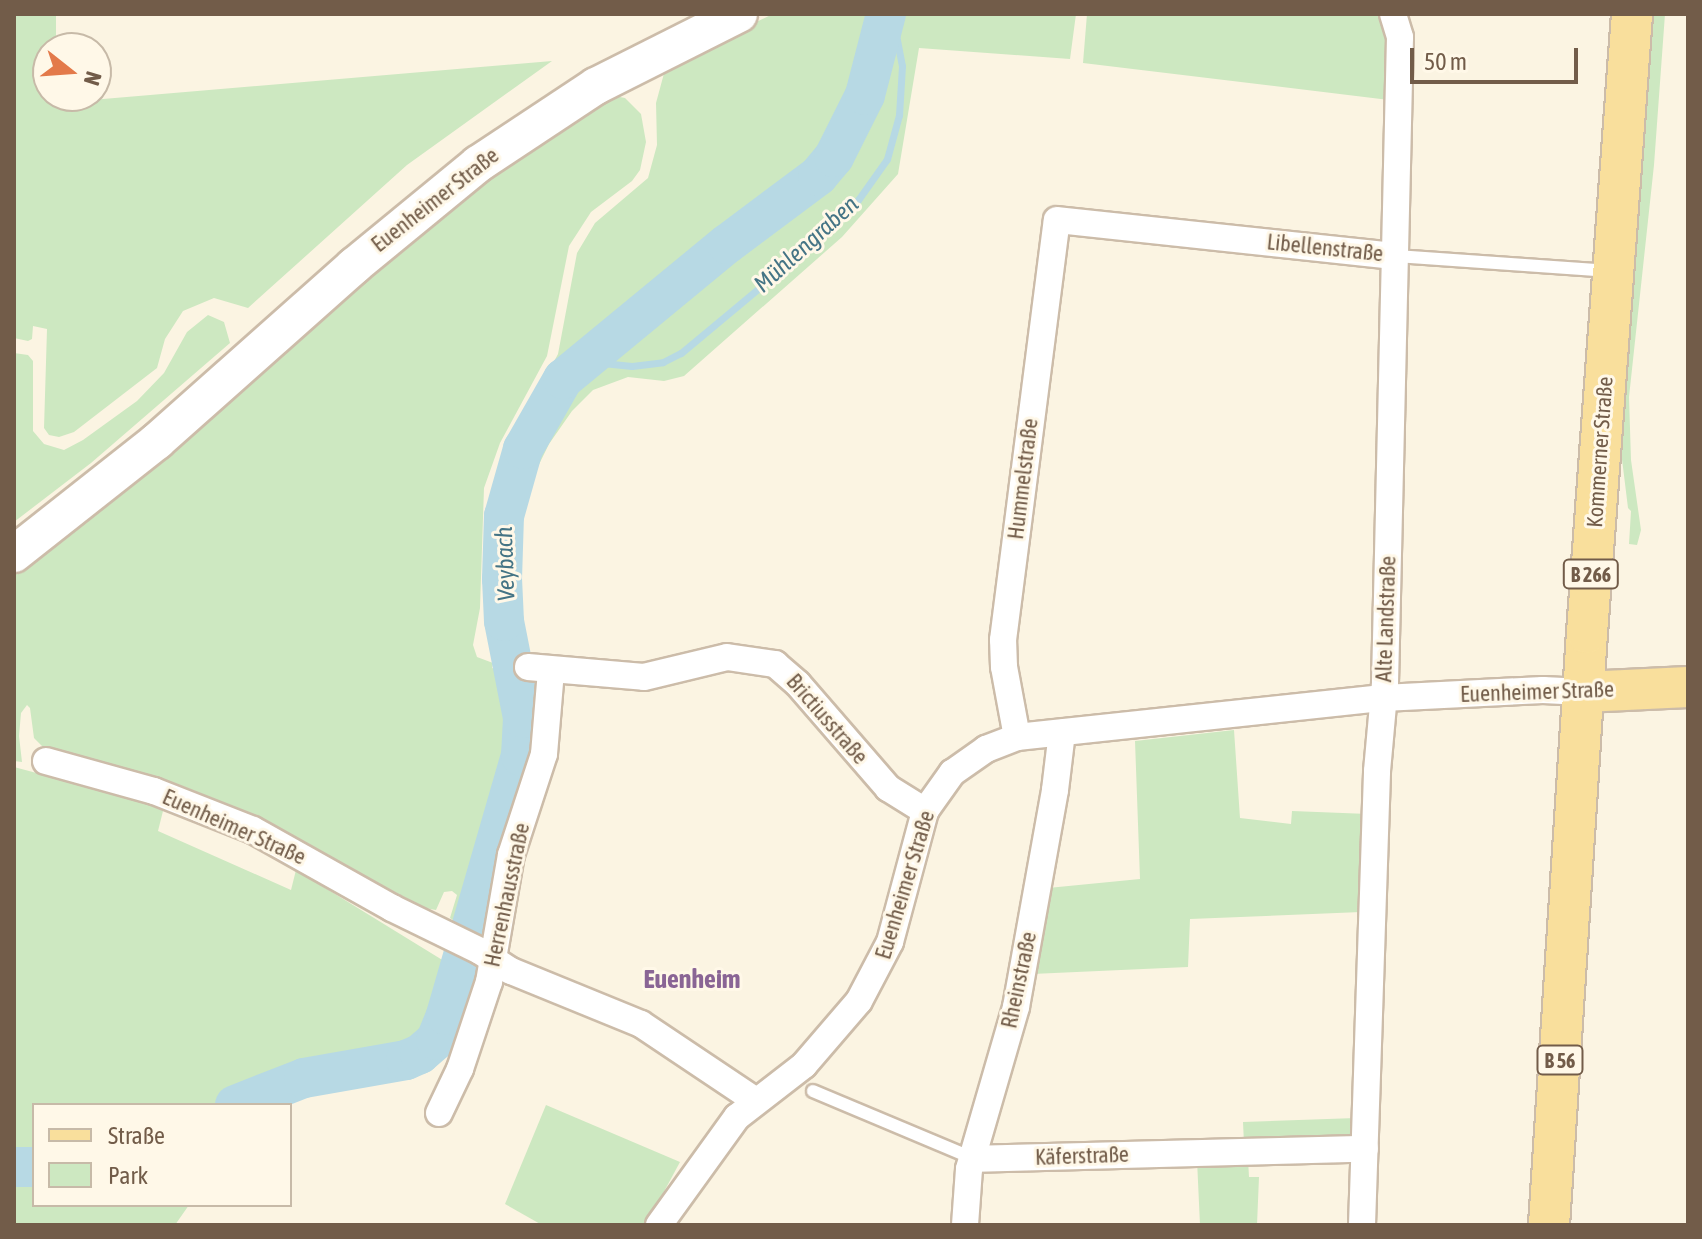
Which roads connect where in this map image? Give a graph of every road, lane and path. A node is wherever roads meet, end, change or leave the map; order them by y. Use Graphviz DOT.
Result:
graph roads {
  1 [pos="739,14"];
  2 [pos="1393,14"];
  3 [pos="1632,14"];
  4 [pos="1057,220"];
  5 [pos="1395,256"];
  6 [pos="1594,270"];
  7 [pos="14,554"];
  8 [pos="540,669"];
  9 [pos="1688,687"];
  10 [pos="1584,692"];
  11 [pos="1383,698"];
  12 [pos="1062,732"];
  13 [pos="1017,737"];
  14 [pos="46,761"];
  15 [pos="925,811"];
  16 [pos="487,956"];
  17 [pos="813,1091"];
  18 [pos="756,1101"];
  19 [pos="439,1113"];
  20 [pos="1365,1149"];
  21 [pos="972,1159"];
  22 [pos="659,1225"];
  23 [pos="965,1225"];
  24 [pos="1362,1225"];
  25 [pos="1549,1225"];
  1 -- 7 [label="main road, Euenheimer Straße"];
  2 -- 5 [label="street, Alte Landstraße"];
  3 -- 10 [label="main road, Kommerner Straße / B 266"];
  4 -- 5 [label="street, Libellenstraße"];
  4 -- 13 [label="street, Hummelstraße"];
  5 -- 6 [label="lane, Libellenstraße"];
  5 -- 11 [label="street, Alte Landstraße"];
  8 -- 15 [label="street, Brictiusstraße"];
  8 -- 16 [label="street, Herrenhausstraße"];
  9 -- 10 [label="main road, Euenheimer Straße"];
  10 -- 11 [label="street, Euenheimer Straße"];
  10 -- 25 [label="main road, Kommerner Straße / B 56"];
  11 -- 12 [label="street, Euenheimer Straße"];
  11 -- 20 [label="street, Alte Landstraße"];
  12 -- 13 [label="street, Euenheimer Straße"];
  12 -- 21 [label="street, Rheinstraße"];
  13 -- 15 [label="street, Euenheimer Straße"];
  14 -- 16 [label="street, Euenheimer Straße"];
  15 -- 18 [label="street, Euenheimer Straße"];
  16 -- 18 [label="street, Euenheimer Straße"];
  16 -- 19 [label="street, Herrenhausstraße"];
  17 -- 21 [label="lane, Käferstraße"];
  18 -- 22 [label="street"];
  20 -- 21 [label="street, Käferstraße"];
  20 -- 24 [label="street, Alte Landstraße"];
  21 -- 23 [label="street, Rheinstraße"];
}
